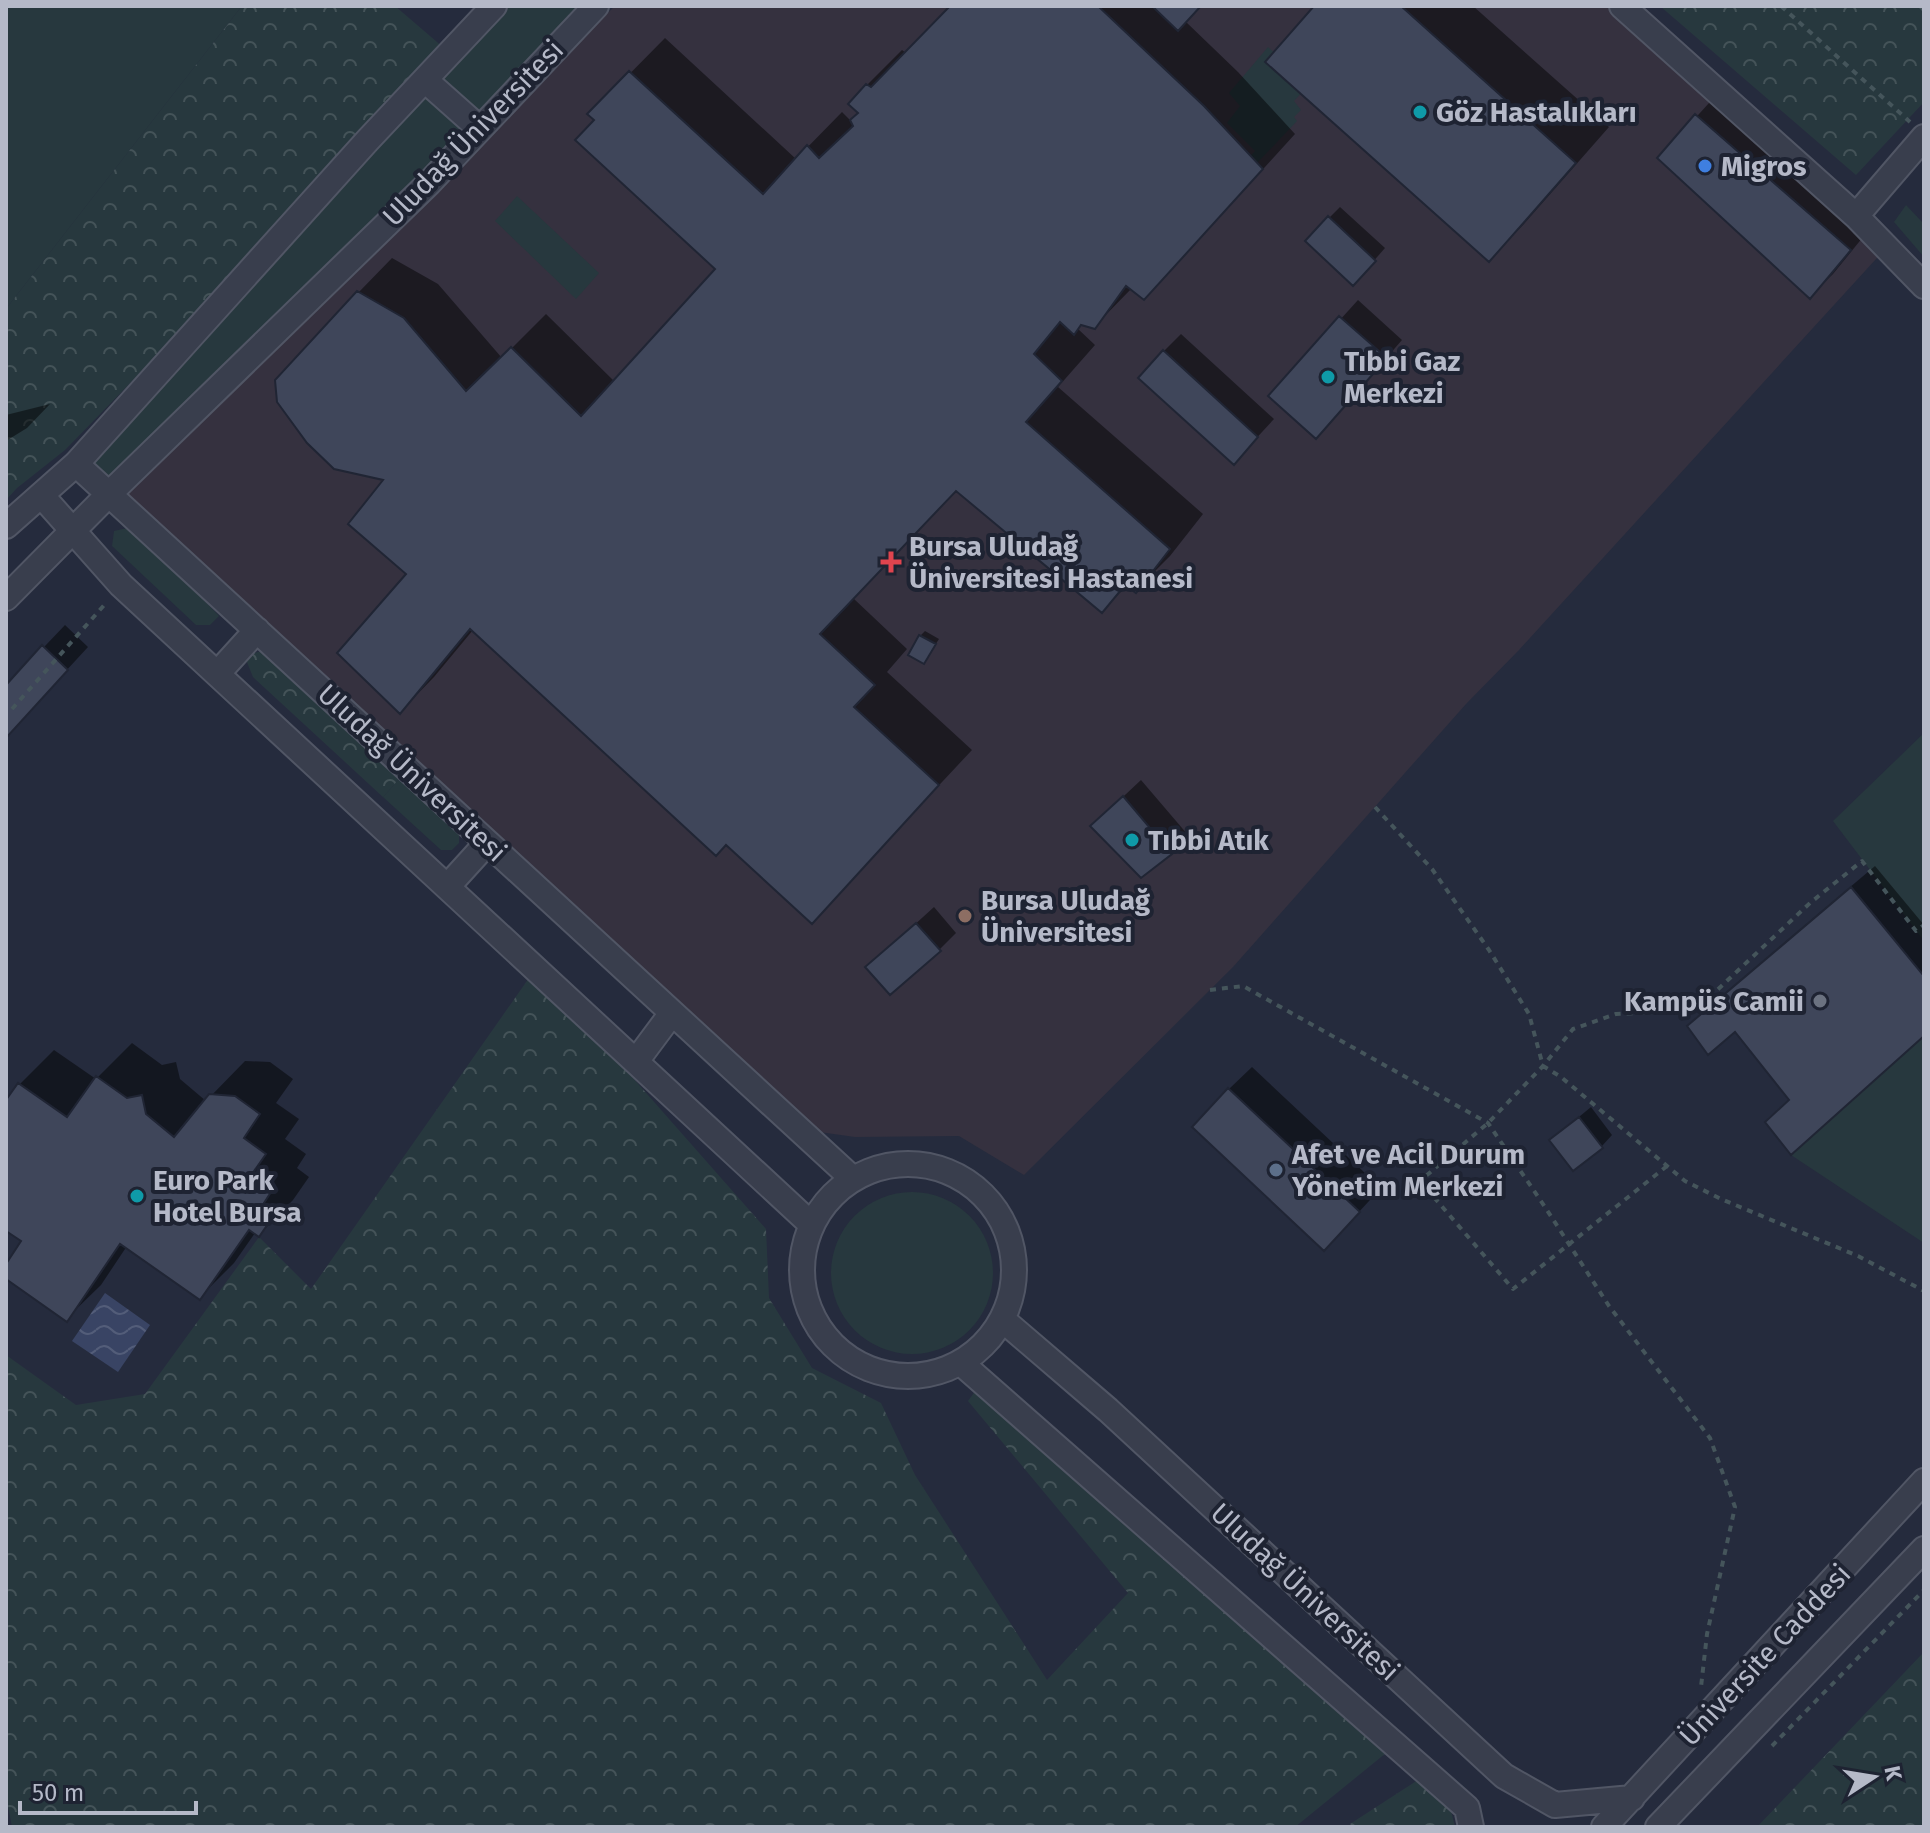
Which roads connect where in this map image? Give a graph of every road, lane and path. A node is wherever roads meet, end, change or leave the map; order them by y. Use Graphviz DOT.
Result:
graph roads {
  1 [pos="494,6"];
  2 [pos="596,6"];
  3 [pos="1622,6"];
  4 [pos="1781,6"];
  5 [pos="425,80"];
  6 [pos="479,128"];
  7 [pos="1918,131"];
  8 [pos="1856,216"];
  9 [pos="1924,286"];
  10 [pos="76,464"];
  11 [pos="109,494"];
  12 [pos="42,496"];
  13 [pos="6,526"];
  14 [pos="73,529"];
  15 [pos="121,585"];
  16 [pos="6,598"];
  17 [pos="257,630"];
  18 [pos="217,674"];
  19 [pos="12,709"];
  20 [pos="1375,807"];
  21 [pos="487,843"];
  22 [pos="447,887"];
  23 [pos="1924,925"];
  24 [pos="1210,990"];
  25 [pos="672,1013"];
  26 [pos="637,1060"];
  27 [pos="1543,1066"];
  28 [pos="1488,1123"];
  29 [pos="1667,1166"];
  30 [pos="853,1179"];
  31 [pos="812,1225"];
  32 [pos="1569,1244"];
  33 [pos="1924,1291"];
  34 [pos="1003,1320"];
  35 [pos="961,1363"];
  36 [pos="1924,1481"];
  37 [pos="1924,1549"];
  38 [pos="1924,1590"];
  39 [pos="1708,1716"];
  40 [pos="1769,1748"];
  41 [pos="1632,1798"];
  42 [pos="1471,1827"];
  43 [pos="1604,1827"];
  44 [pos="1658,1827"];
  1 -- 5 [label="street"];
  2 -- 6 [label="street, Uludağ Üniversitesi"];
  3 -- 8 [label="street"];
  4 -- 7 [label="path"];
  5 -- 6 [label="street"];
  5 -- 10 [label="street"];
  6 -- 11 [label="street, Uludağ Üniversitesi"];
  7 -- 8 [label="street"];
  8 -- 9 [label="street"];
  10 -- 11 [label="street"];
  10 -- 12 [label="street"];
  11 -- 14 [label="street, Uludağ Üniversitesi"];
  11 -- 17 [label="street, Uludağ Üniversitesi"];
  12 -- 13 [label="street"];
  12 -- 14 [label="street"];
  14 -- 15 [label="street"];
  14 -- 16 [label="street, Uludağ Üniversitesi"];
  15 -- 18 [label="street"];
  15 -- 19 [label="path"];
  17 -- 18 [label="street"];
  17 -- 21 [label="street, Uludağ Üniversitesi"];
  18 -- 22 [label="street"];
  20 -- 27 [label="path"];
  21 -- 22 [label="street"];
  21 -- 25 [label="street, Uludağ Üniversitesi"];
  22 -- 26 [label="street"];
  23 -- 27 [label="path"];
  24 -- 28 [label="path"];
  25 -- 26 [label="street"];
  25 -- 30 [label="street, Uludağ Üniversitesi"];
  26 -- 31 [label="street"];
  27 -- 28 [label="path"];
  27 -- 29 [label="path"];
  28 -- 32 [label="path"];
  28 -- 32 [label="path"];
  29 -- 32 [label="path"];
  29 -- 33 [label="path"];
  30 -- 31 [label="street"];
  30 -- 34 [label="street"];
  31 -- 35 [label="street"];
  32 -- 39 [label="path"];
  34 -- 35 [label="street"];
  34 -- 41 [label="street, Uludağ Üniversitesi"];
  35 -- 42 [label="street, Uludağ Üniversitesi"];
  36 -- 39 [label="street, Üniversite Caddesi"];
  37 -- 44 [label="street, Üniversite Caddesi"];
  38 -- 40 [label="path"];
  39 -- 41 [label="street, Üniversite Caddesi"];
  41 -- 43 [label="street, Üniversite Caddesi"];
}
